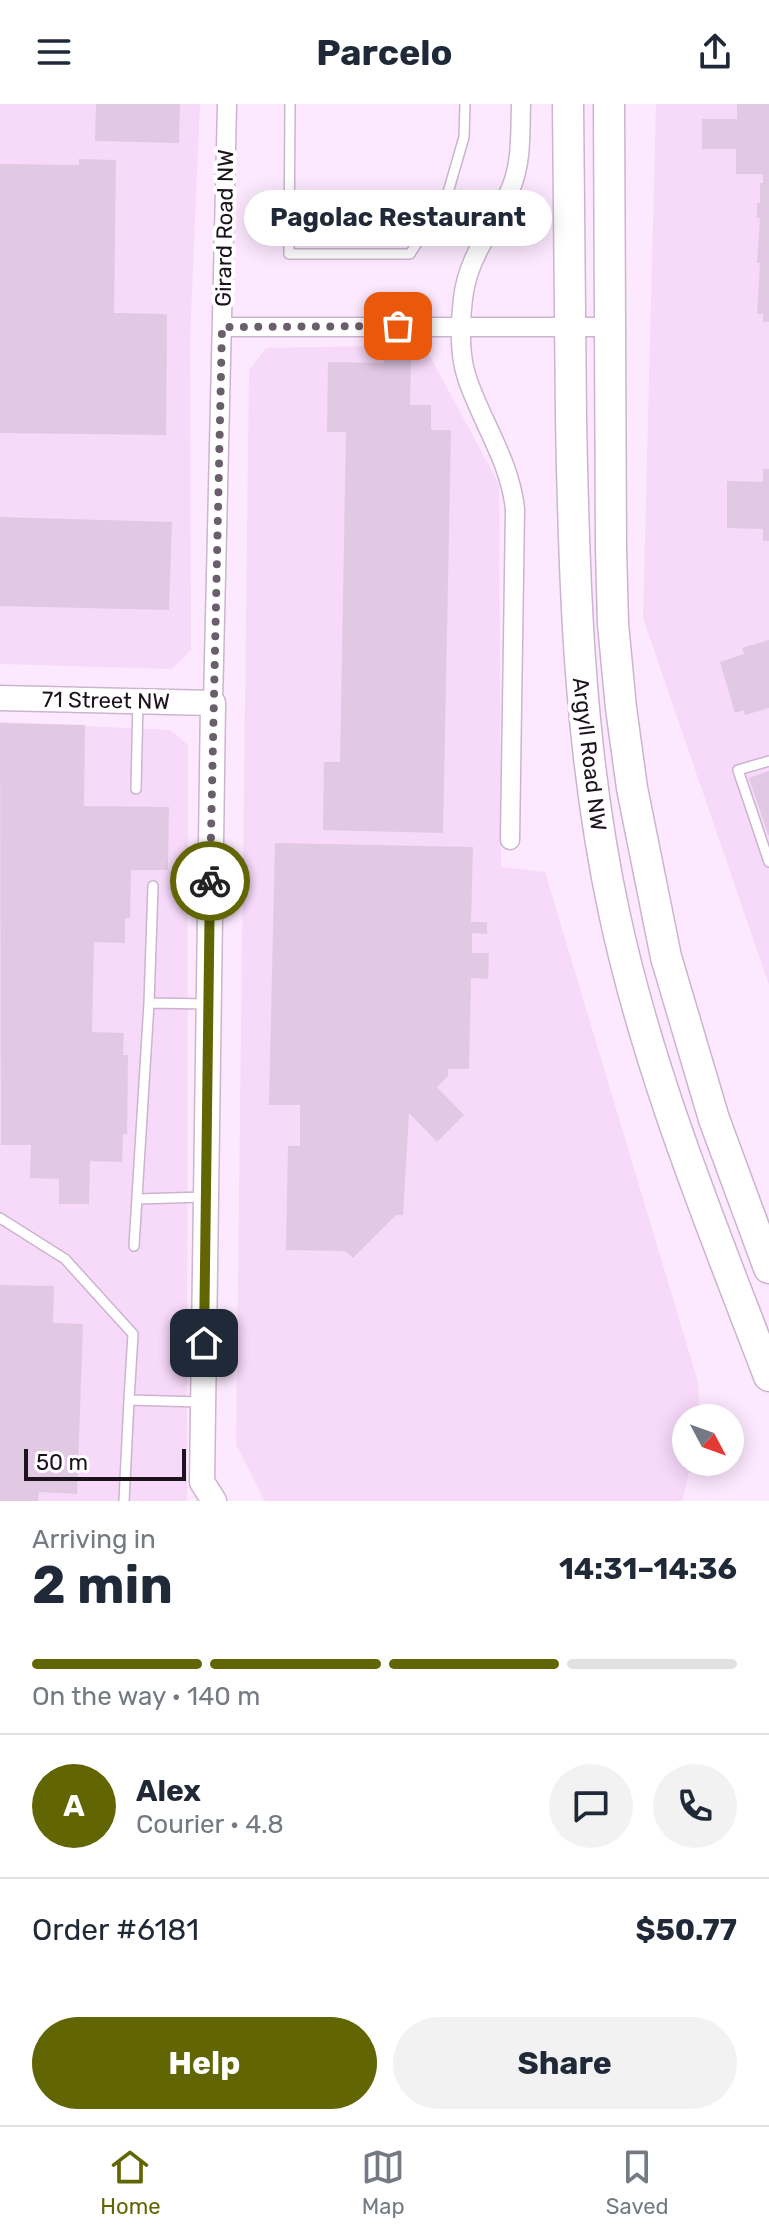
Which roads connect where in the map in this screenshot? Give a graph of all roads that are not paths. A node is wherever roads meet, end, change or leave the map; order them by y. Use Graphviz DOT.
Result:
graph roads {
  1 [pos="227,104"];
  2 [pos="290,104"];
  3 [pos="465,104"];
  4 [pos="521,104"];
  5 [pos="568,104"];
  6 [pos="609,104"];
  7 [pos="462,326"];
  8 [pos="571,326"];
  9 [pos="222,327"];
  10 [pos="609,327"];
  11 [pos="0,698"];
  12 [pos="138,701"];
  13 [pos="213,703"];
  14 [pos="769,761"];
  15 [pos="136,789"];
  16 [pos="510,840"];
  17 [pos="769,862"];
  18 [pos="153,886"];
  19 [pos="149,1003"];
  20 [pos="209,1004"];
  21 [pos="205,1197"];
  22 [pos="137,1199"];
  23 [pos="0,1218"];
  24 [pos="134,1246"];
  25 [pos="769,1268"];
  26 [pos="769,1376"];
  27 [pos="129,1400"];
  28 [pos="204,1402"];
  29 [pos="124,1501"];
  30 [pos="214,1501"];
  1 -- 9 [label="street, Girard Road NW"];
  2 -- 3 [label="lane"];
  4 -- 7 [label="street"];
  5 -- 8 [label="main road, Argyll Road NW"];
  6 -- 10 [label="main road, Argyll Road NW"];
  7 -- 8 [label="street"];
  7 -- 9 [label="street"];
  7 -- 16 [label="street"];
  8 -- 10 [label="street"];
  8 -- 26 [label="main road, Argyll Road NW"];
  9 -- 13 [label="street, Girard Road NW"];
  10 -- 25 [label="main road, Argyll Road NW"];
  11 -- 12 [label="street, 71 Street NW"];
  12 -- 13 [label="street, 71 Street NW"];
  12 -- 15 [label="lane"];
  13 -- 20 [label="street, Girard Road NW"];
  14 -- 17 [label="lane"];
  18 -- 19 [label="lane"];
  19 -- 20 [label="lane"];
  19 -- 22 [label="lane"];
  20 -- 21 [label="street, Girard Road NW"];
  21 -- 22 [label="lane"];
  21 -- 28 [label="street, Girard Road NW"];
  22 -- 24 [label="lane"];
  23 -- 27 [label="lane"];
  27 -- 28 [label="lane"];
  27 -- 29 [label="lane"];
  28 -- 30 [label="street, Girard Road NW"];
}
